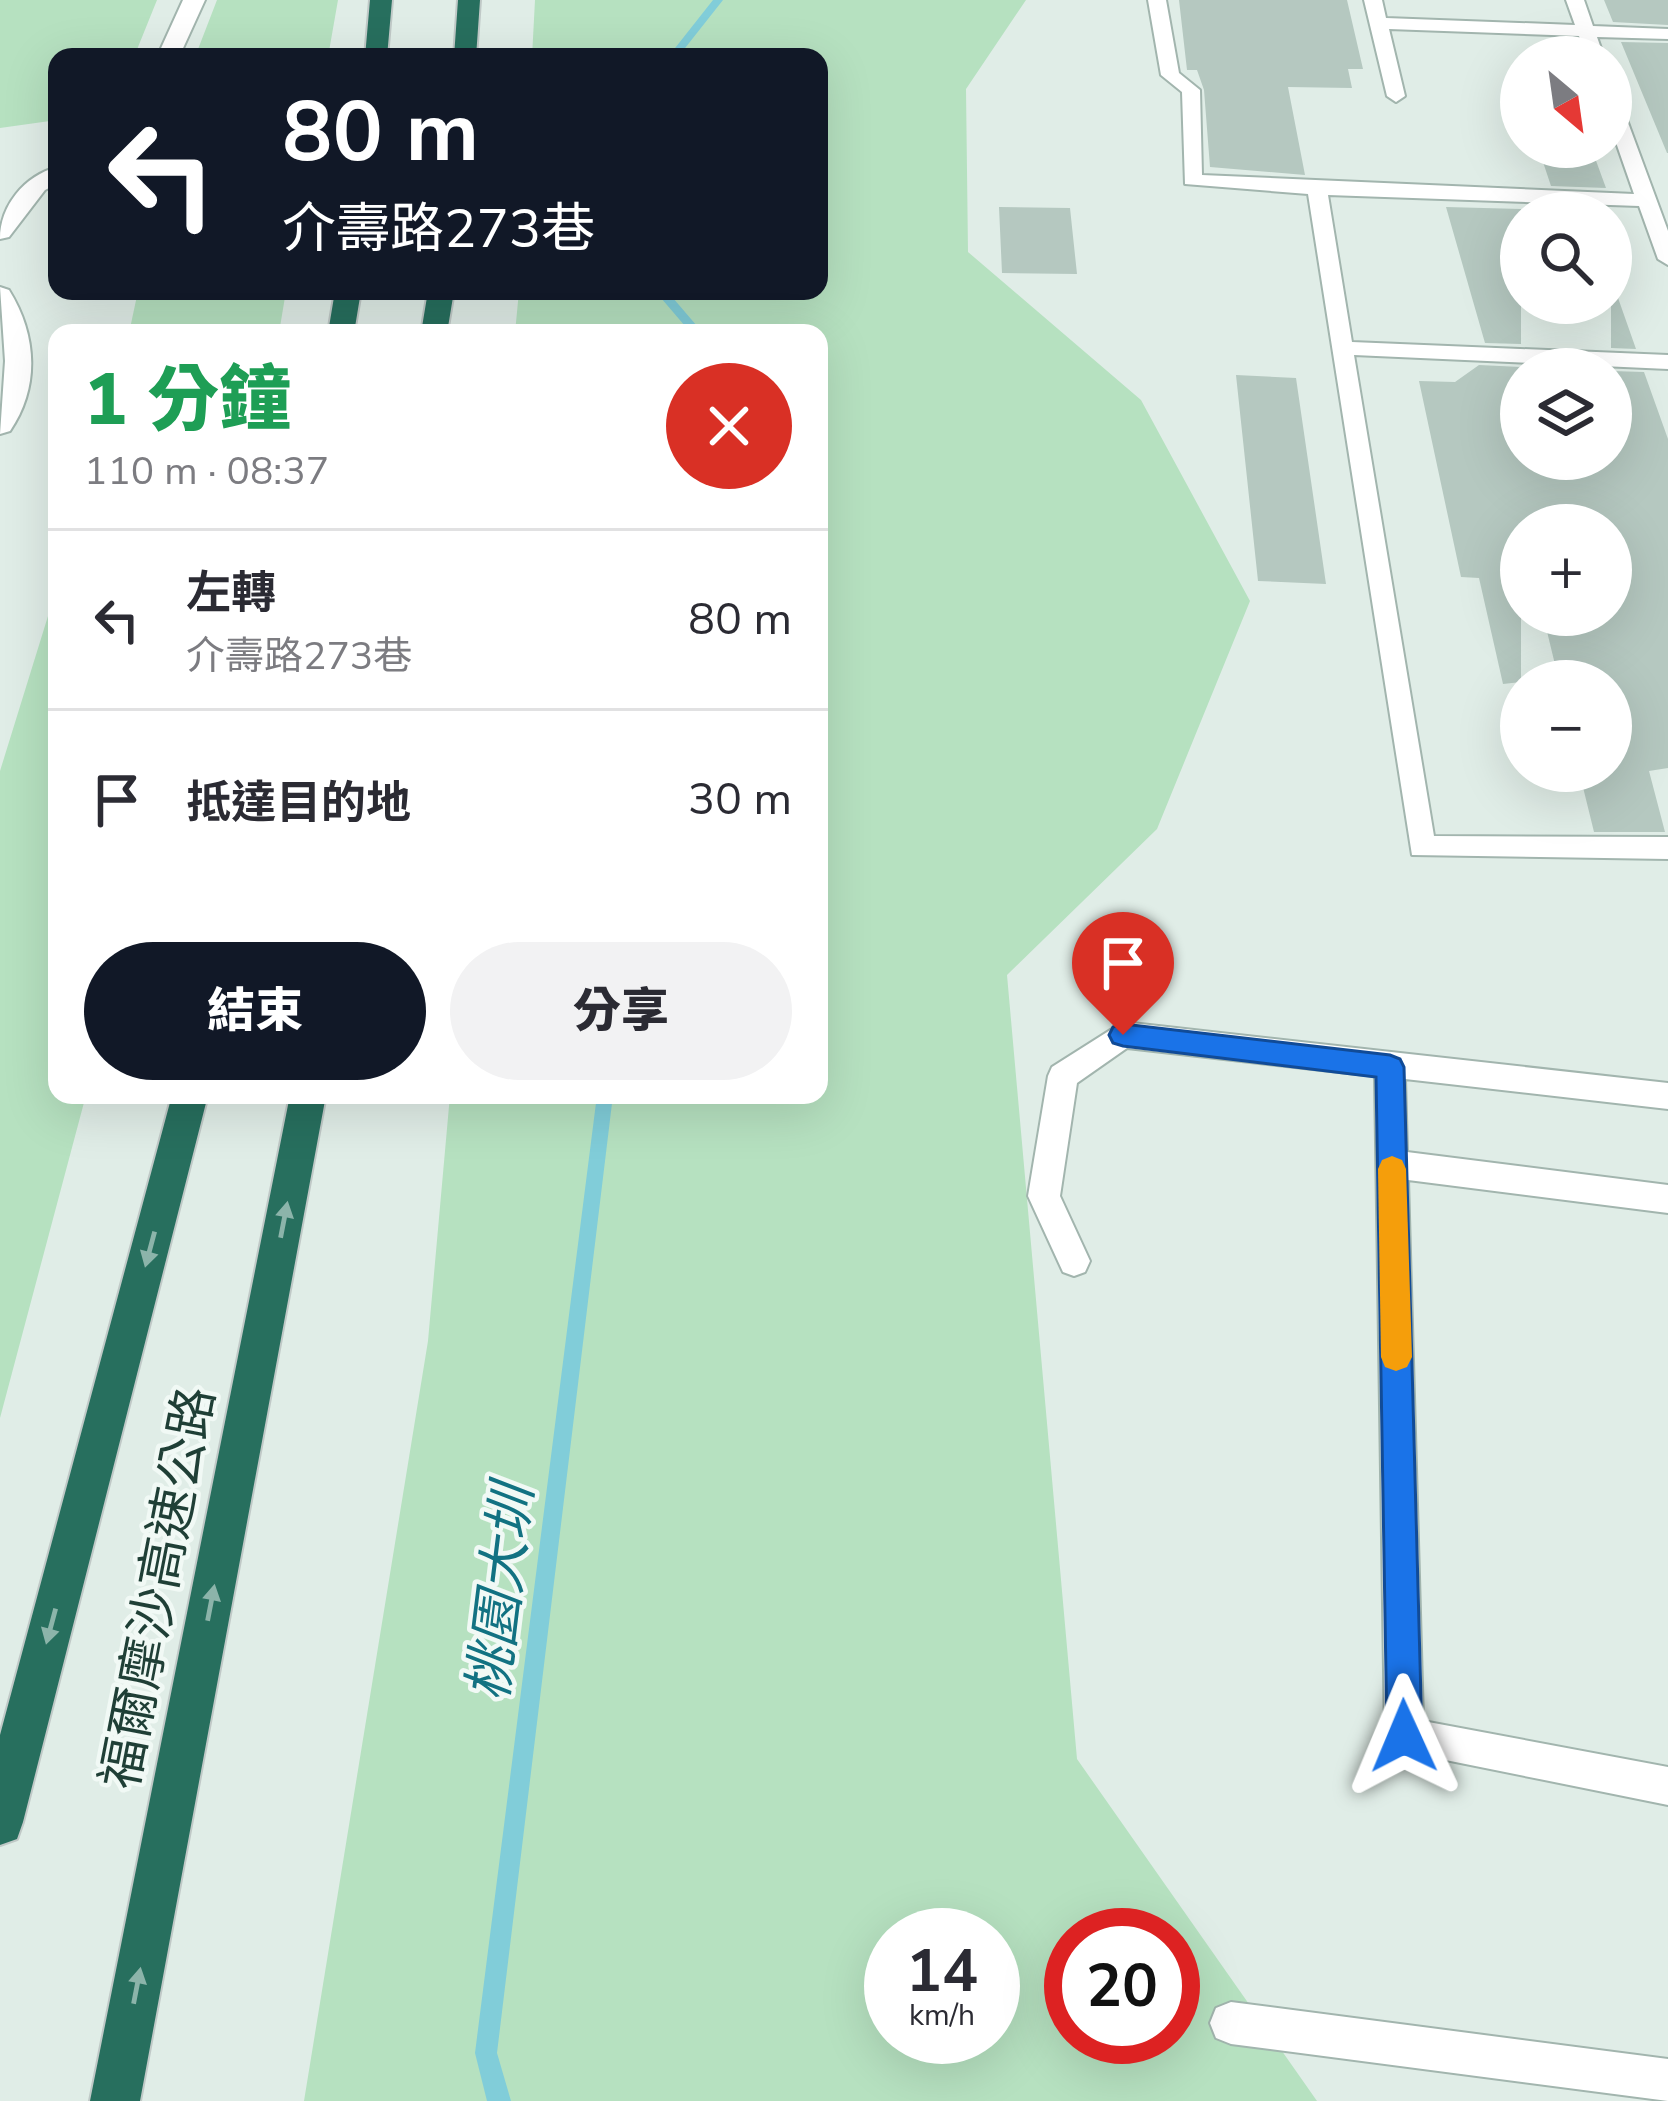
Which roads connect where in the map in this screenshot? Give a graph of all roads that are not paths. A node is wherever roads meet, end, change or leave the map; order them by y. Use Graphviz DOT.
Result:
graph roads {
  1 [pos="194,0"];
  2 [pos="381,0"];
  3 [pos="469,0"];
  4 [pos="1156,0"];
  5 [pos="1373,0"];
  6 [pos="1575,0"];
  7 [pos="1378,23"];
  8 [pos="1586,31"];
  9 [pos="1668,34"];
  10 [pos="1588,36"];
  11 [pos="171,48"];
  12 [pos="377,48"];
  13 [pos="466,48"];
  14 [pos="1396,96"];
  15 [pos="1632,159"];
  16 [pos="48,179"];
  17 [pos="1317,189"];
  18 [pos="1647,200"];
  19 [pos="0,232"];
  20 [pos="1668,259"];
  21 [pos="0,295"];
  22 [pos="1343,348"];
  23 [pos="1668,362"];
  24 [pos="0,425"];
  25 [pos="1668,848"];
  26 [pos="1390,1067"];
  27 [pos="1668,1096"];
  28 [pos="188,1104"];
  29 [pos="306,1104"];
  30 [pos="1392,1163"];
  31 [pos="1668,1199"];
  32 [pos="1074,1261"];
  33 [pos="1668,1786"];
  34 [pos="0,1822"];
  35 [pos="1231,2024"];
  36 [pos="1668,2080"];
  37 [pos="115,2101"];
  1 -- 11 [label="street"];
  2 -- 12 [label="highway"];
  3 -- 13 [label="highway"];
  4 -- 17 [label="lane"];
  5 -- 7 [label="lane"];
  6 -- 8 [label="lane"];
  7 -- 8 [label="lane"];
  7 -- 14 [label="lane"];
  8 -- 9 [label="lane"];
  8 -- 10 [label="lane"];
  15 -- 18 [label="lane"];
  16 -- 19 [label="street"];
  17 -- 18 [label="lane"];
  17 -- 22 [label="lane"];
  18 -- 20 [label="lane"];
  21 -- 24 [label="street"];
  22 -- 23 [label="lane"];
  22 -- 25 [label="lane"];
  26 -- 27 [label="lane"];
  26 -- 30 [label="lane"];
  26 -- 32 [label="lane"];
  28 -- 34 [label="highway, 福爾摩沙高速公路, one-way"];
  37 -- 29 [label="highway, 福爾摩沙高速公路, one-way"];
  30 -- 31 [label="lane"];
  30 -- 33 [label="lane"];
  35 -- 36 [label="lane"];
}
